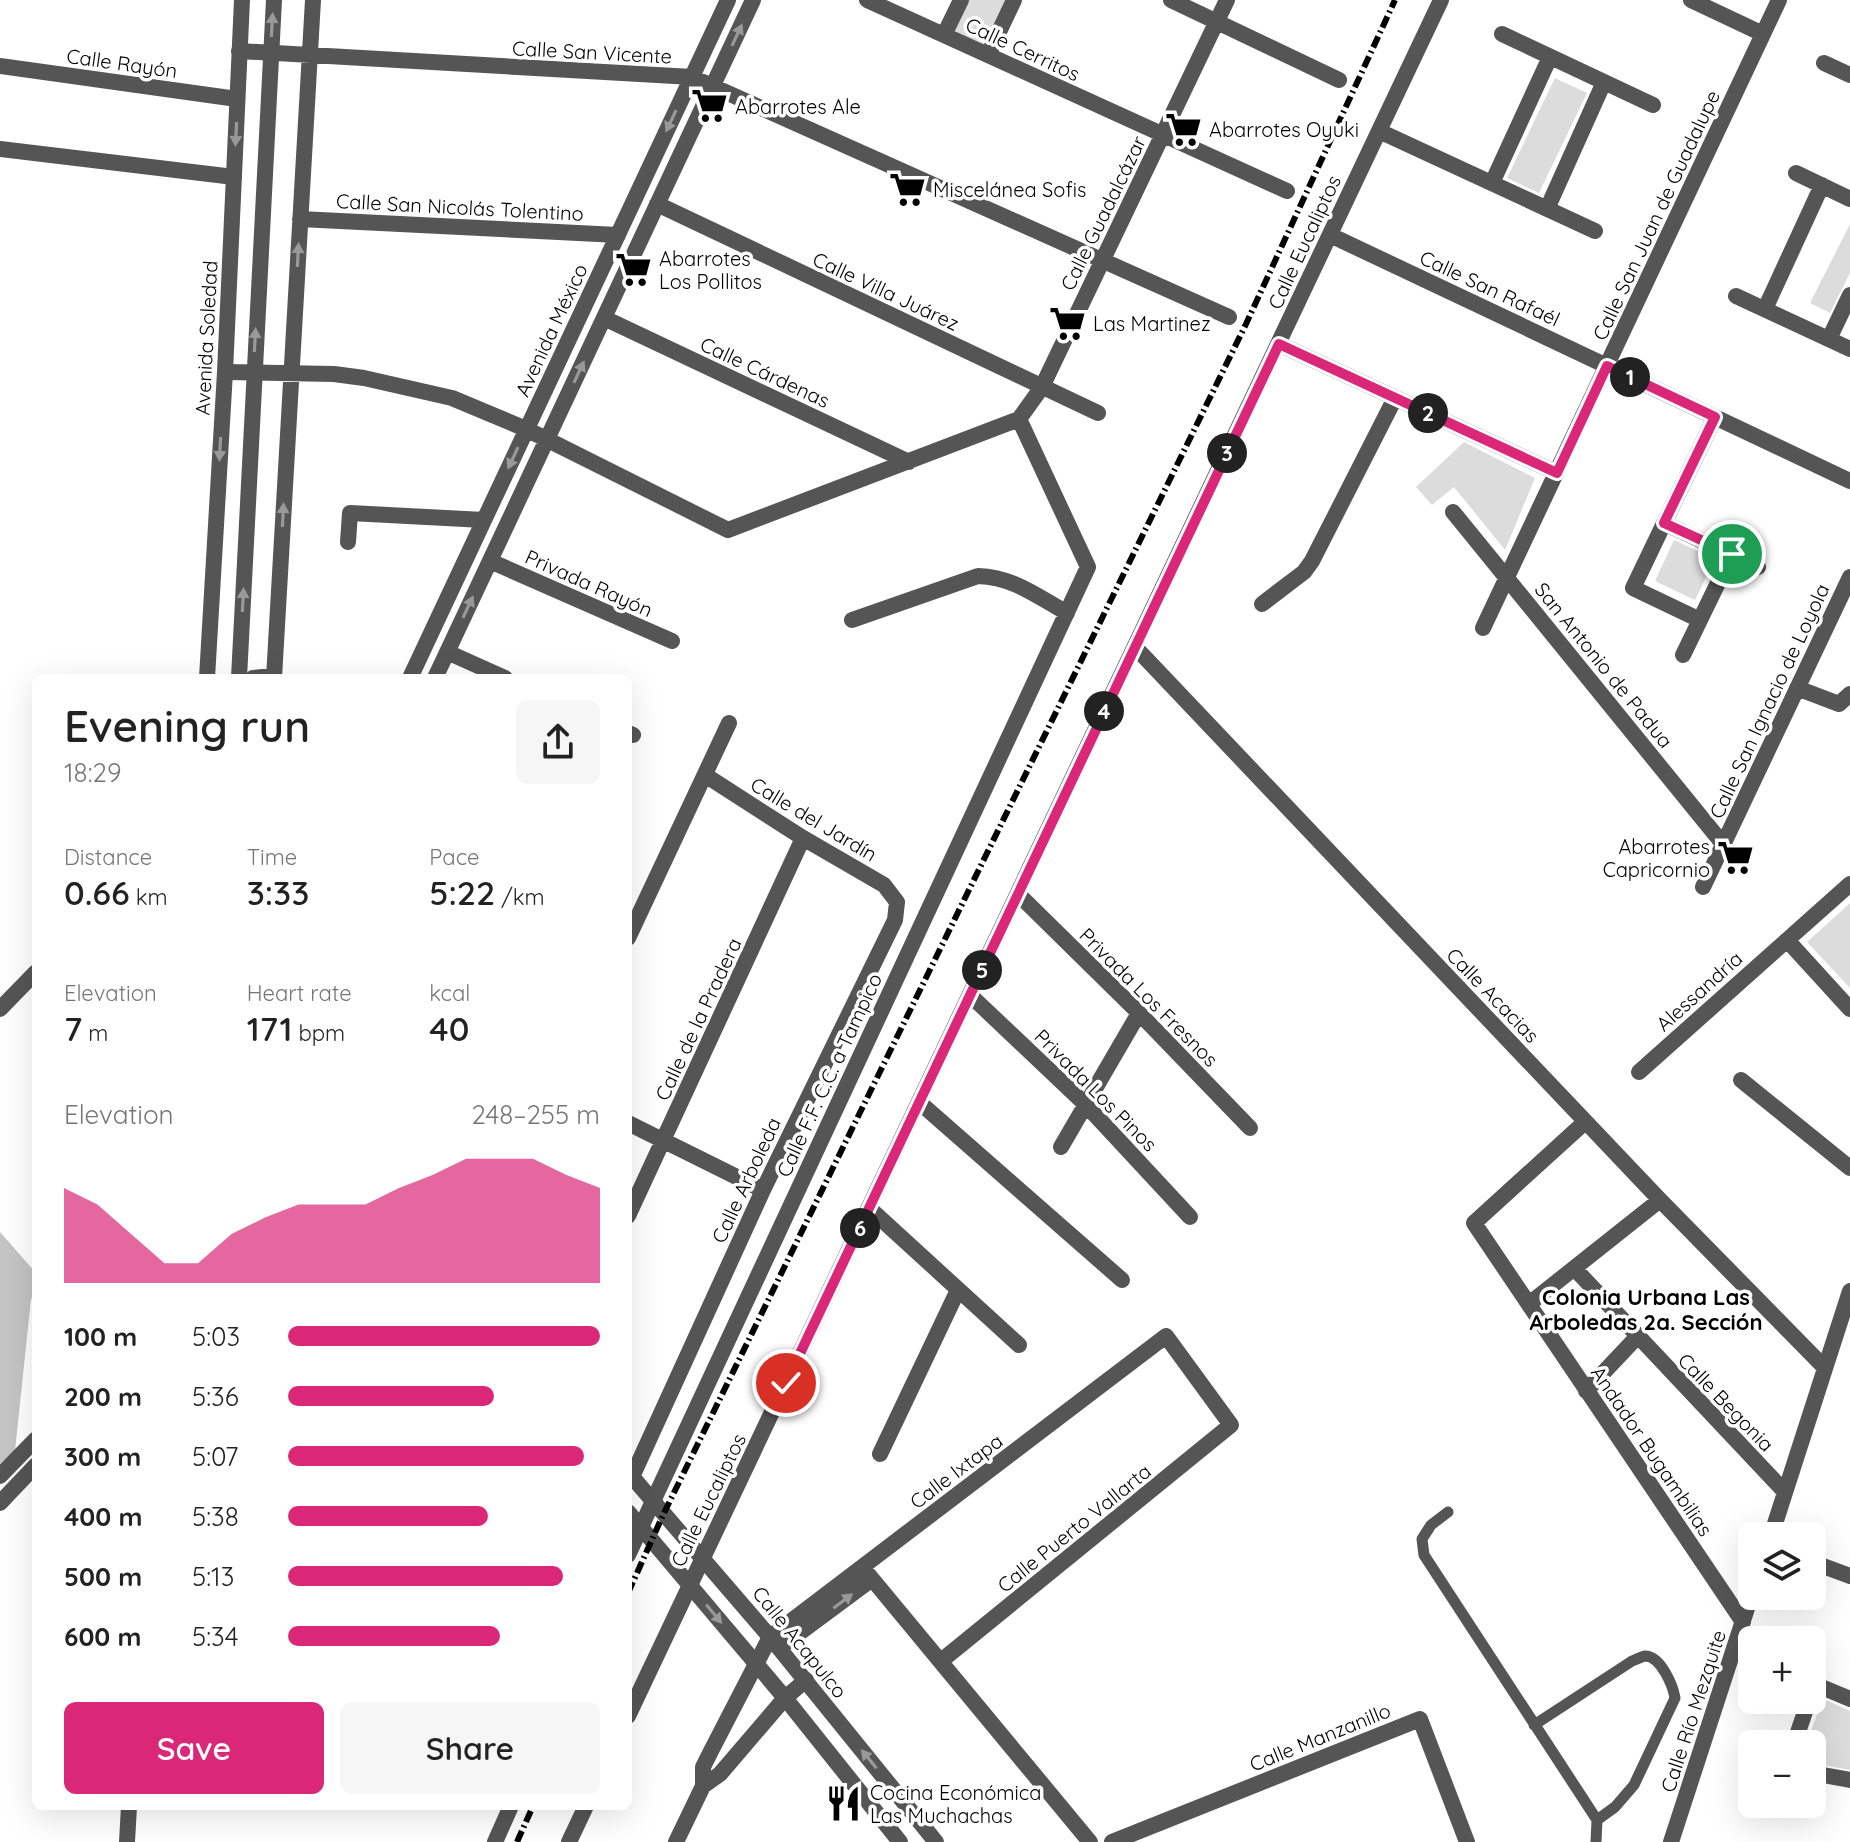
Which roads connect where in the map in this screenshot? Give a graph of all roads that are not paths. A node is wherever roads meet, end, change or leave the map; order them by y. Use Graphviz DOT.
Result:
graph roads {
  1 [pos="242,0"];
  2 [pos="274,0"];
  3 [pos="313,0"];
  4 [pos="728,0"];
  5 [pos="753,0"];
  6 [pos="867,0"];
  7 [pos="961,0"];
  8 [pos="1014,0"];
  9 [pos="1171,0"];
  10 [pos="1227,0"];
  11 [pos="1441,0"];
  12 [pos="1691,0"];
  13 [pos="1779,0"];
  14 [pos="1217,22"];
  15 [pos="1502,34"];
  16 [pos="1763,34"];
  17 [pos="944,35"];
  18 [pos="239,51"];
  19 [pos="271,54"];
  20 [pos="988,55"];
  21 [pos="310,56"];
  22 [pos="1550,57"];
  23 [pos="1824,63"];
  24 [pos="0,66"];
  25 [pos="1850,75"];
  26 [pos="692,77"];
  27 [pos="1339,80"];
  28 [pos="1604,82"];
  29 [pos="713,87"];
  30 [pos="237,99"];
  31 [pos="1653,105"];
  32 [pos="1379,131"];
  33 [pos="1163,135"];
  34 [pos="0,149"];
  35 [pos="1796,173"];
  36 [pos="234,177"];
  37 [pos="1492,183"];
  38 [pos="1822,185"];
  39 [pos="1287,191"];
  40 [pos="1850,199"];
  41 [pos="657,204"];
  42 [pos="1547,209"];
  43 [pos="300,219"];
  44 [pos="1595,231"];
  45 [pos="618,235"];
  46 [pos="1330,235"];
  47 [pos="1103,260"];
  48 [pos="1850,295"];
  49 [pos="1736,296"];
  50 [pos="1765,309"];
  51 [pos="1229,317"];
  52 [pos="604,318"];
  53 [pos="1829,339"];
  54 [pos="1279,344"];
  55 [pos="1850,349"];
  56 [pos="1607,366"];
  57 [pos="225,372"];
  58 [pos="253,373"];
  59 [pos="292,374"];
  60 [pos="1042,387"];
  61 [pos="1395,398"];
  62 [pos="1098,413"];
  63 [pos="1715,417"];
  64 [pos="1019,419"];
  65 [pos="526,429"];
  66 [pos="547,440"];
  67 [pos="909,462"];
  68 [pos="1557,473"];
  69 [pos="1850,481"];
  70 [pos="1453,512"];
  71 [pos="484,520"];
  72 [pos="1664,523"];
  73 [pos="348,542"];
  74 [pos="1732,554"];
  75 [pos="490,561"];
  76 [pos="1758,567"];
  77 [pos="1850,577"];
  78 [pos="1507,578"];
  79 [pos="1262,604"];
  80 [pos="1067,613"];
  81 [pos="852,620"];
  82 [pos="1700,620"];
  83 [pos="1483,628"];
  84 [pos="672,641"];
  85 [pos="1135,647"];
  86 [pos="447,652"];
  87 [pos="1683,655"];
  88 [pos="207,674"];
  89 [pos="239,674"];
  90 [pos="274,674"];
  91 [pos="412,674"];
  92 [pos="437,674"];
  93 [pos="496,674"];
  94 [pos="1797,688"];
  95 [pos="1850,694"];
  96 [pos="729,723"];
  97 [pos="705,775"];
  98 [pos="803,838"];
  99 [pos="1723,844"];
  100 [pos="1850,884"];
  101 [pos="1703,887"];
  102 [pos="1018,894"];
  103 [pos="897,902"];
  104 [pos="632,930"];
  105 [pos="1787,940"];
  106 [pos="32,980"];
  107 [pos="970,995"];
  108 [pos="0,1009"];
  109 [pos="1850,1009"];
  110 [pos="1139,1013"];
  111 [pos="1639,1072"];
  112 [pos="1741,1080"];
  113 [pos="919,1102"];
  114 [pos="1085,1104"];
  115 [pos="1585,1122"];
  116 [pos="632,1125"];
  117 [pos="1250,1128"];
  118 [pos="664,1141"];
  119 [pos="1061,1147"];
  120 [pos="1850,1168"];
  121 [pos="763,1190"];
  122 [pos="1660,1200"];
  123 [pos="632,1208"];
  124 [pos="869,1208"];
  125 [pos="1190,1217"];
  126 [pos="1574,1268"];
  127 [pos="1122,1280"];
  128 [pos="958,1290"];
  129 [pos="1850,1291"];
  130 [pos="1529,1304"];
  131 [pos="1637,1337"];
  132 [pos="1019,1345"];
  133 [pos="1825,1368"];
  134 [pos="1586,1391"];
  135 [pos="1231,1425"];
  136 [pos="32,1443"];
  137 [pos="880,1454"];
  138 [pos="32,1469"];
  139 [pos="632,1470"];
  140 [pos="0,1476"];
  141 [pos="632,1477"];
  142 [pos="1785,1492"];
  143 [pos="651,1501"];
  144 [pos="0,1503"];
  145 [pos="1448,1512"];
  146 [pos="632,1517"];
  147 [pos="1775,1522"];
  148 [pos="641,1527"];
  149 [pos="632,1546"];
  150 [pos="703,1558"];
  151 [pos="1826,1567"];
  152 [pos="868,1574"];
  153 [pos="1850,1576"];
  154 [pos="690,1585"];
  155 [pos="1747,1610"];
  156 [pos="1743,1622"];
  157 [pos="775,1642"];
  158 [pos="941,1661"];
  159 [pos="757,1665"];
  160 [pos="806,1680"];
  161 [pos="1826,1693"];
  162 [pos="785,1698"];
  163 [pos="1850,1699"];
  164 [pos="632,1708"];
  165 [pos="1534,1725"];
  166 [pos="722,1728"];
  167 [pos="747,1741"];
  168 [pos="1826,1776"];
  169 [pos="1850,1780"];
  170 [pos="703,1786"];
  171 [pos="129,1810"];
  172 [pos="509,1810"];
  173 [pos="584,1810"];
  174 [pos="1597,1820"];
  175 [pos="677,1841"];
  176 [pos="127,1842"];
  177 [pos="495,1842"];
  178 [pos="569,1842"];
  179 [pos="900,1842"];
  180 [pos="936,1842"];
  181 [pos="1090,1842"];
  182 [pos="1112,1842"];
  183 [pos="1467,1842"];
  184 [pos="1596,1842"];
  185 [pos="1671,1842"];
  1 -- 18 [label="street, Avenida Soledad"];
  19 -- 2 [label="street, one-way"];
  3 -- 21 [label="street"];
  4 -- 26 [label="street, Avenida México"];
  29 -- 5 [label="street, one-way"];
  6 -- 17 [label="street, Calle Cerritos"];
  7 -- 17 [label="street"];
  8 -- 20 [label="street"];
  9 -- 14 [label="street"];
  10 -- 14 [label="street, Calle Guadalcázar"];
  11 -- 32 [label="street, Calle Eucaliptos"];
  12 -- 16 [label="street"];
  13 -- 16 [label="street, Calle San Juan de Guadalupe"];
  14 -- 27 [label="street"];
  14 -- 33 [label="street, Calle Guadalcázar"];
  15 -- 22 [label="street"];
  16 -- 56 [label="street, Calle San Juan de Guadalupe"];
  17 -- 20 [label="street, Calle Cerritos"];
  18 -- 19 [label="street, Calle San Vicente"];
  18 -- 30 [label="street, Avenida Soledad"];
  19 -- 21 [label="street, Calle San Vicente"];
  58 -- 19 [label="street, one-way"];
  20 -- 33 [label="street, Calle Cerritos"];
  21 -- 26 [label="street, Calle San Vicente"];
  21 -- 43 [label="street"];
  22 -- 28 [label="street"];
  22 -- 37 [label="street"];
  23 -- 25 [label="street"];
  24 -- 30 [label="street, Calle Rayón"];
  26 -- 29 [label="street, Calle San Vicente"];
  26 -- 45 [label="street, Avenida México, one-way"];
  28 -- 31 [label="street"];
  28 -- 42 [label="street"];
  29 -- 41 [label="street"];
  29 -- 47 [label="street, Calle San Vicente"];
  30 -- 36 [label="street, Avenida Soledad, one-way"];
  32 -- 37 [label="street"];
  32 -- 46 [label="street, Calle Eucaliptos"];
  33 -- 39 [label="street, Calle Cerritos"];
  33 -- 47 [label="street, Calle Guadalcázar"];
  34 -- 36 [label="street"];
  35 -- 38 [label="street"];
  36 -- 57 [label="street, Avenida Soledad"];
  37 -- 42 [label="street"];
  38 -- 40 [label="street"];
  38 -- 50 [label="street"];
  41 -- 52 [label="street"];
  41 -- 60 [label="street, Calle Villa Juárez"];
  42 -- 44 [label="street"];
  43 -- 45 [label="street, Calle San Nicolás Tolentino"];
  59 -- 43 [label="street, one-way"];
  45 -- 65 [label="street, Avenida México"];
  46 -- 54 [label="street, Calle Eucaliptos"];
  46 -- 56 [label="street, Calle San Rafaél"];
  47 -- 51 [label="street, Calle San Vicente"];
  47 -- 60 [label="street, Calle Guadalcázar"];
  48 -- 53 [label="street"];
  49 -- 50 [label="street"];
  50 -- 53 [label="street"];
  66 -- 52 [label="street, one-way"];
  52 -- 67 [label="street, Calle Cárdenas"];
  53 -- 55 [label="street"];
  54 -- 61 [label="street"];
  54 -- 85 [label="street, Calle Eucaliptos"];
  56 -- 63 [label="street, Calle San Rafaél"];
  56 -- 68 [label="street, Calle San Juan de Guadalupe"];
  57 -- 58 [label="street"];
  57 -- 88 [label="street, Avenida Soledad, one-way"];
  58 -- 59 [label="street"];
  89 -- 58 [label="street, one-way"];
  59 -- 65 [label="street"];
  90 -- 59 [label="street, one-way"];
  60 -- 62 [label="street, Calle Villa Juárez"];
  60 -- 64 [label="street, Calle Guadalcázar"];
  61 -- 68 [label="street"];
  61 -- 79 [label="street"];
  63 -- 69 [label="street, Calle San Rafaél"];
  63 -- 72 [label="street"];
  64 -- 67 [label="street"];
  64 -- 80 [label="street, Calle F.F. C.C. a Tampico"];
  65 -- 66 [label="street"];
  65 -- 71 [label="street, Avenida México, one-way"];
  66 -- 67 [label="street"];
  66 -- 75 [label="street"];
  68 -- 78 [label="street, Calle San Juan de Guadalupe"];
  70 -- 78 [label="street, San Antonio de Padua"];
  71 -- 73 [label="street"];
  71 -- 91 [label="street, Avenida México"];
  72 -- 74 [label="street"];
  72 -- 82 [label="street"];
  74 -- 76 [label="street"];
  74 -- 82 [label="street"];
  75 -- 84 [label="street, Privada Rayón"];
  86 -- 75 [label="street, one-way"];
  77 -- 94 [label="street, Calle San Ignacio de Loyola"];
  78 -- 83 [label="street, Calle San Juan de Guadalupe"];
  78 -- 99 [label="street, San Antonio de Padua"];
  80 -- 81 [label="street"];
  80 -- 143 [label="street, Calle F.F. C.C. a Tampico"];
  82 -- 87 [label="street"];
  85 -- 102 [label="street, Calle Eucaliptos"];
  85 -- 115 [label="street, Calle Acacias"];
  86 -- 92 [label="street"];
  86 -- 93 [label="street"];
  94 -- 95 [label="street"];
  94 -- 99 [label="street, Calle San Ignacio de Loyola"];
  96 -- 97 [label="street"];
  97 -- 98 [label="street, Calle del Jardín"];
  97 -- 104 [label="street"];
  98 -- 103 [label="street, Calle del Jardín"];
  98 -- 118 [label="street, Calle de la Pradera"];
  99 -- 101 [label="street, Calle San Ignacio de Loyola"];
  100 -- 105 [label="street, Alessandría"];
  102 -- 107 [label="street, Calle Eucaliptos"];
  102 -- 110 [label="street, Privada Los Fresnos"];
  103 -- 121 [label="street, Calle Arboleda"];
  105 -- 109 [label="street"];
  105 -- 111 [label="street, Alessandría"];
  106 -- 108 [label="street"];
  107 -- 113 [label="street, Calle Eucaliptos"];
  107 -- 114 [label="street, Privada Los Pinos"];
  110 -- 114 [label="street"];
  110 -- 117 [label="street, Privada Los Fresnos"];
  112 -- 120 [label="street"];
  113 -- 124 [label="street, Calle Eucaliptos"];
  113 -- 127 [label="street"];
  114 -- 119 [label="street"];
  114 -- 125 [label="street, Privada Los Pinos"];
  115 -- 122 [label="street, Calle Acacias"];
  115 -- 130 [label="street, Andador Bugambilias"];
  116 -- 118 [label="street"];
  118 -- 121 [label="street"];
  118 -- 123 [label="street, Calle de la Pradera"];
  121 -- 139 [label="street, Calle Arboleda"];
  122 -- 126 [label="street"];
  122 -- 133 [label="street, Calle Acacias"];
  124 -- 128 [label="street"];
  124 -- 150 [label="street, Calle Eucaliptos"];
  126 -- 130 [label="street"];
  126 -- 131 [label="street, Calle Begonia"];
  128 -- 132 [label="street"];
  128 -- 137 [label="street"];
  129 -- 133 [label="street"];
  130 -- 134 [label="street, Andador Bugambilias"];
  131 -- 134 [label="street"];
  131 -- 142 [label="street, Calle Begonia"];
  133 -- 142 [label="street"];
  134 -- 156 [label="street, Andador Bugambilias"];
  135 -- 152 [label="street, Calle Ixtapa"];
  135 -- 158 [label="street, Calle Puerto Vallarta"];
  136 -- 140 [label="street"];
  138 -- 144 [label="street"];
  141 -- 143 [label="street, Calle Acapulco"];
  142 -- 147 [label="street"];
  143 -- 148 [label="street, Calle F.F. C.C. a Tampico"];
  143 -- 150 [label="street, Calle Acapulco"];
  145 -- 165 [label="lane"];
  146 -- 148 [label="street"];
  148 -- 149 [label="street, Calle F.F. C.C. a Tampico"];
  148 -- 154 [label="street"];
  150 -- 154 [label="street, Calle Eucaliptos"];
  150 -- 157 [label="street, Calle Acapulco"];
  151 -- 153 [label="street"];
  152 -- 157 [label="street, Calle Ixtapa"];
  152 -- 158 [label="street"];
  154 -- 159 [label="street, one-way"];
  154 -- 164 [label="street, Calle Eucaliptos"];
  155 -- 156 [label="street, Calle Río Mezquite"];
  156 -- 185 [label="street, Calle Río Mezquite"];
  157 -- 159 [label="street"];
  157 -- 160 [label="street, Calle Acapulco"];
  158 -- 181 [label="street"];
  159 -- 162 [label="street"];
  159 -- 166 [label="street"];
  160 -- 162 [label="street"];
  180 -- 160 [label="street, Calle Acapulco, one-way"];
  161 -- 163 [label="street"];
  162 -- 167 [label="street"];
  162 -- 179 [label="street"];
  165 -- 174 [label="lane"];
  165 -- 174 [label="lane"];
  166 -- 167 [label="street"];
  166 -- 170 [label="street"];
  167 -- 170 [label="street"];
  168 -- 169 [label="street"];
  170 -- 175 [label="street"];
  171 -- 176 [label="street"];
  172 -- 177 [label="street"];
  173 -- 178 [label="street"];
  174 -- 184 [label="lane"];
  182 -- 183 [label="street, Calle Manzanillo"];
}
